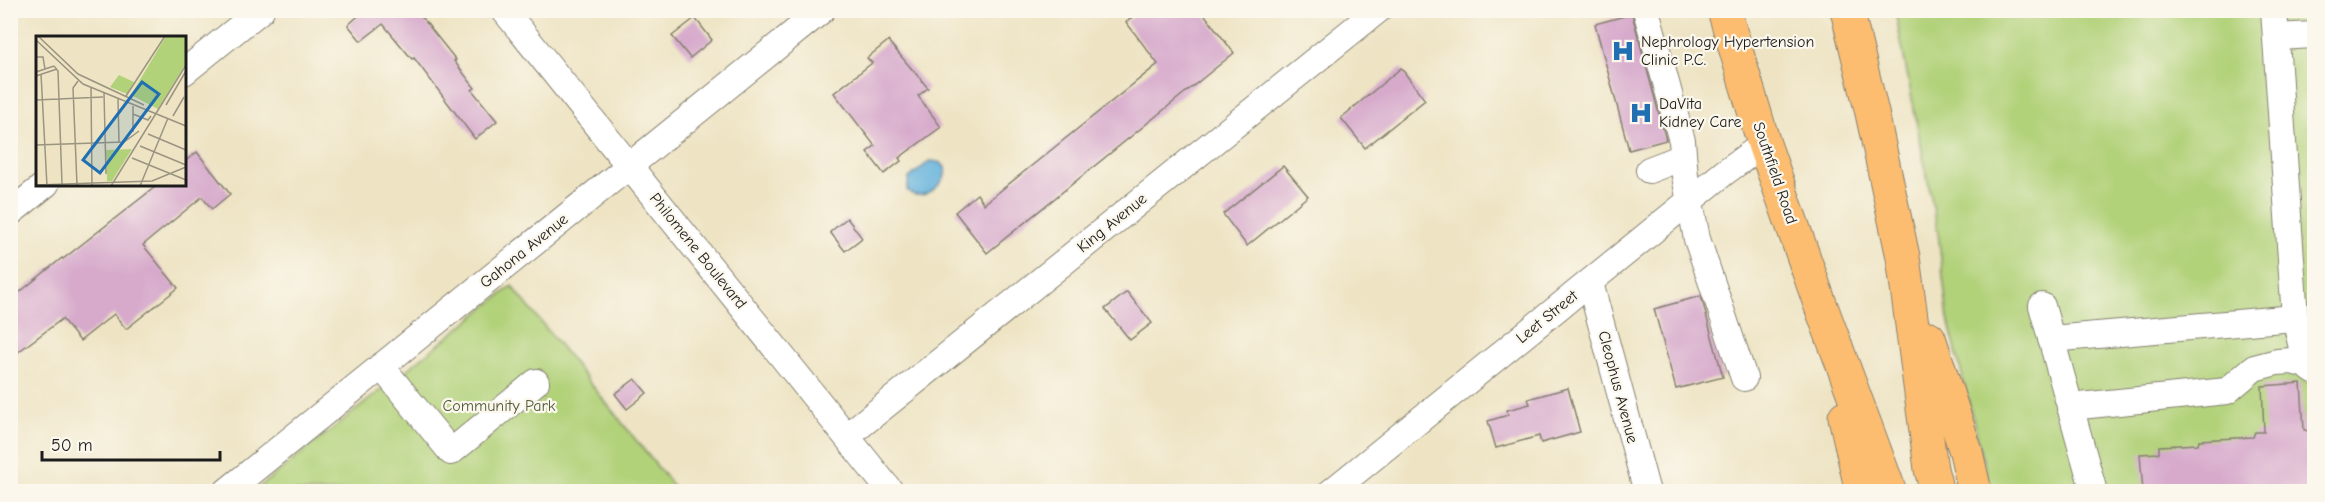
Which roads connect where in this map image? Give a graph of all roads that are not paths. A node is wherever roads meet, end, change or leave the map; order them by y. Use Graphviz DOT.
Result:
graph roads {
  1 [pos="261,10"];
  2 [pos="504,10"];
  3 [pos="822,10"];
  4 [pos="1378,10"];
  5 [pos="1646,10"];
  6 [pos="1724,10"];
  7 [pos="1847,10"];
  8 [pos="2274,10"];
  9 [pos="2314,35"];
  10 [pos="2277,37"];
  11 [pos="186,70"];
  12 [pos="1764,144"];
  13 [pos="1683,157"];
  14 [pos="629,166"];
  15 [pos="1650,170"];
  16 [pos="44,186"];
  17 [pos="1689,202"];
  18 [pos="10,213"];
  19 [pos="1903,257"];
  20 [pos="1590,283"];
  21 [pos="1819,301"];
  22 [pos="2042,306"];
  23 [pos="2295,318"];
  24 [pos="2051,339"];
  25 [pos="381,366"];
  26 [pos="2310,368"];
  27 [pos="1744,378"];
  28 [pos="536,382"];
  29 [pos="2070,407"];
  30 [pos="847,436"];
  31 [pos="226,492"];
  32 [pos="891,492"];
  33 [pos="1331,492"];
  34 [pos="1647,492"];
  35 [pos="1862,492"];
  36 [pos="1890,492"];
  37 [pos="1937,492"];
  38 [pos="1975,492"];
  39 [pos="2094,492"];
  1 -- 11 [label="street"];
  2 -- 14 [label="street, Philomene Boulevard"];
  3 -- 14 [label="street, Gahona Avenue"];
  4 -- 30 [label="street, King Avenue"];
  5 -- 13 [label="street"];
  6 -- 12 [label="highway, Southfield Road"];
  7 -- 19 [label="highway"];
  8 -- 10 [label="street"];
  9 -- 10 [label="street"];
  10 -- 23 [label="street"];
  12 -- 17 [label="street, Leet Street"];
  12 -- 21 [label="highway, Southfield Road"];
  13 -- 15 [label="street"];
  13 -- 17 [label="street"];
  14 -- 25 [label="street, Gahona Avenue"];
  14 -- 30 [label="street, Philomene Boulevard"];
  16 -- 18 [label="street"];
  17 -- 20 [label="street, Leet Street"];
  17 -- 27 [label="street"];
  19 -- 37 [label="highway"];
  19 -- 38 [label="highway"];
  20 -- 33 [label="street, Leet Street"];
  20 -- 34 [label="street, Cleophus Avenue"];
  21 -- 35 [label="highway, Southfield Road"];
  21 -- 36 [label="highway, Southfield Road"];
  22 -- 24 [label="street"];
  23 -- 24 [label="street"];
  23 -- 26 [label="street"];
  24 -- 29 [label="street"];
  25 -- 28 [label="street"];
  25 -- 31 [label="street, Gahona Avenue"];
  26 -- 29 [label="street"];
  29 -- 39 [label="street"];
  30 -- 32 [label="street, Philomene Boulevard"];
}
